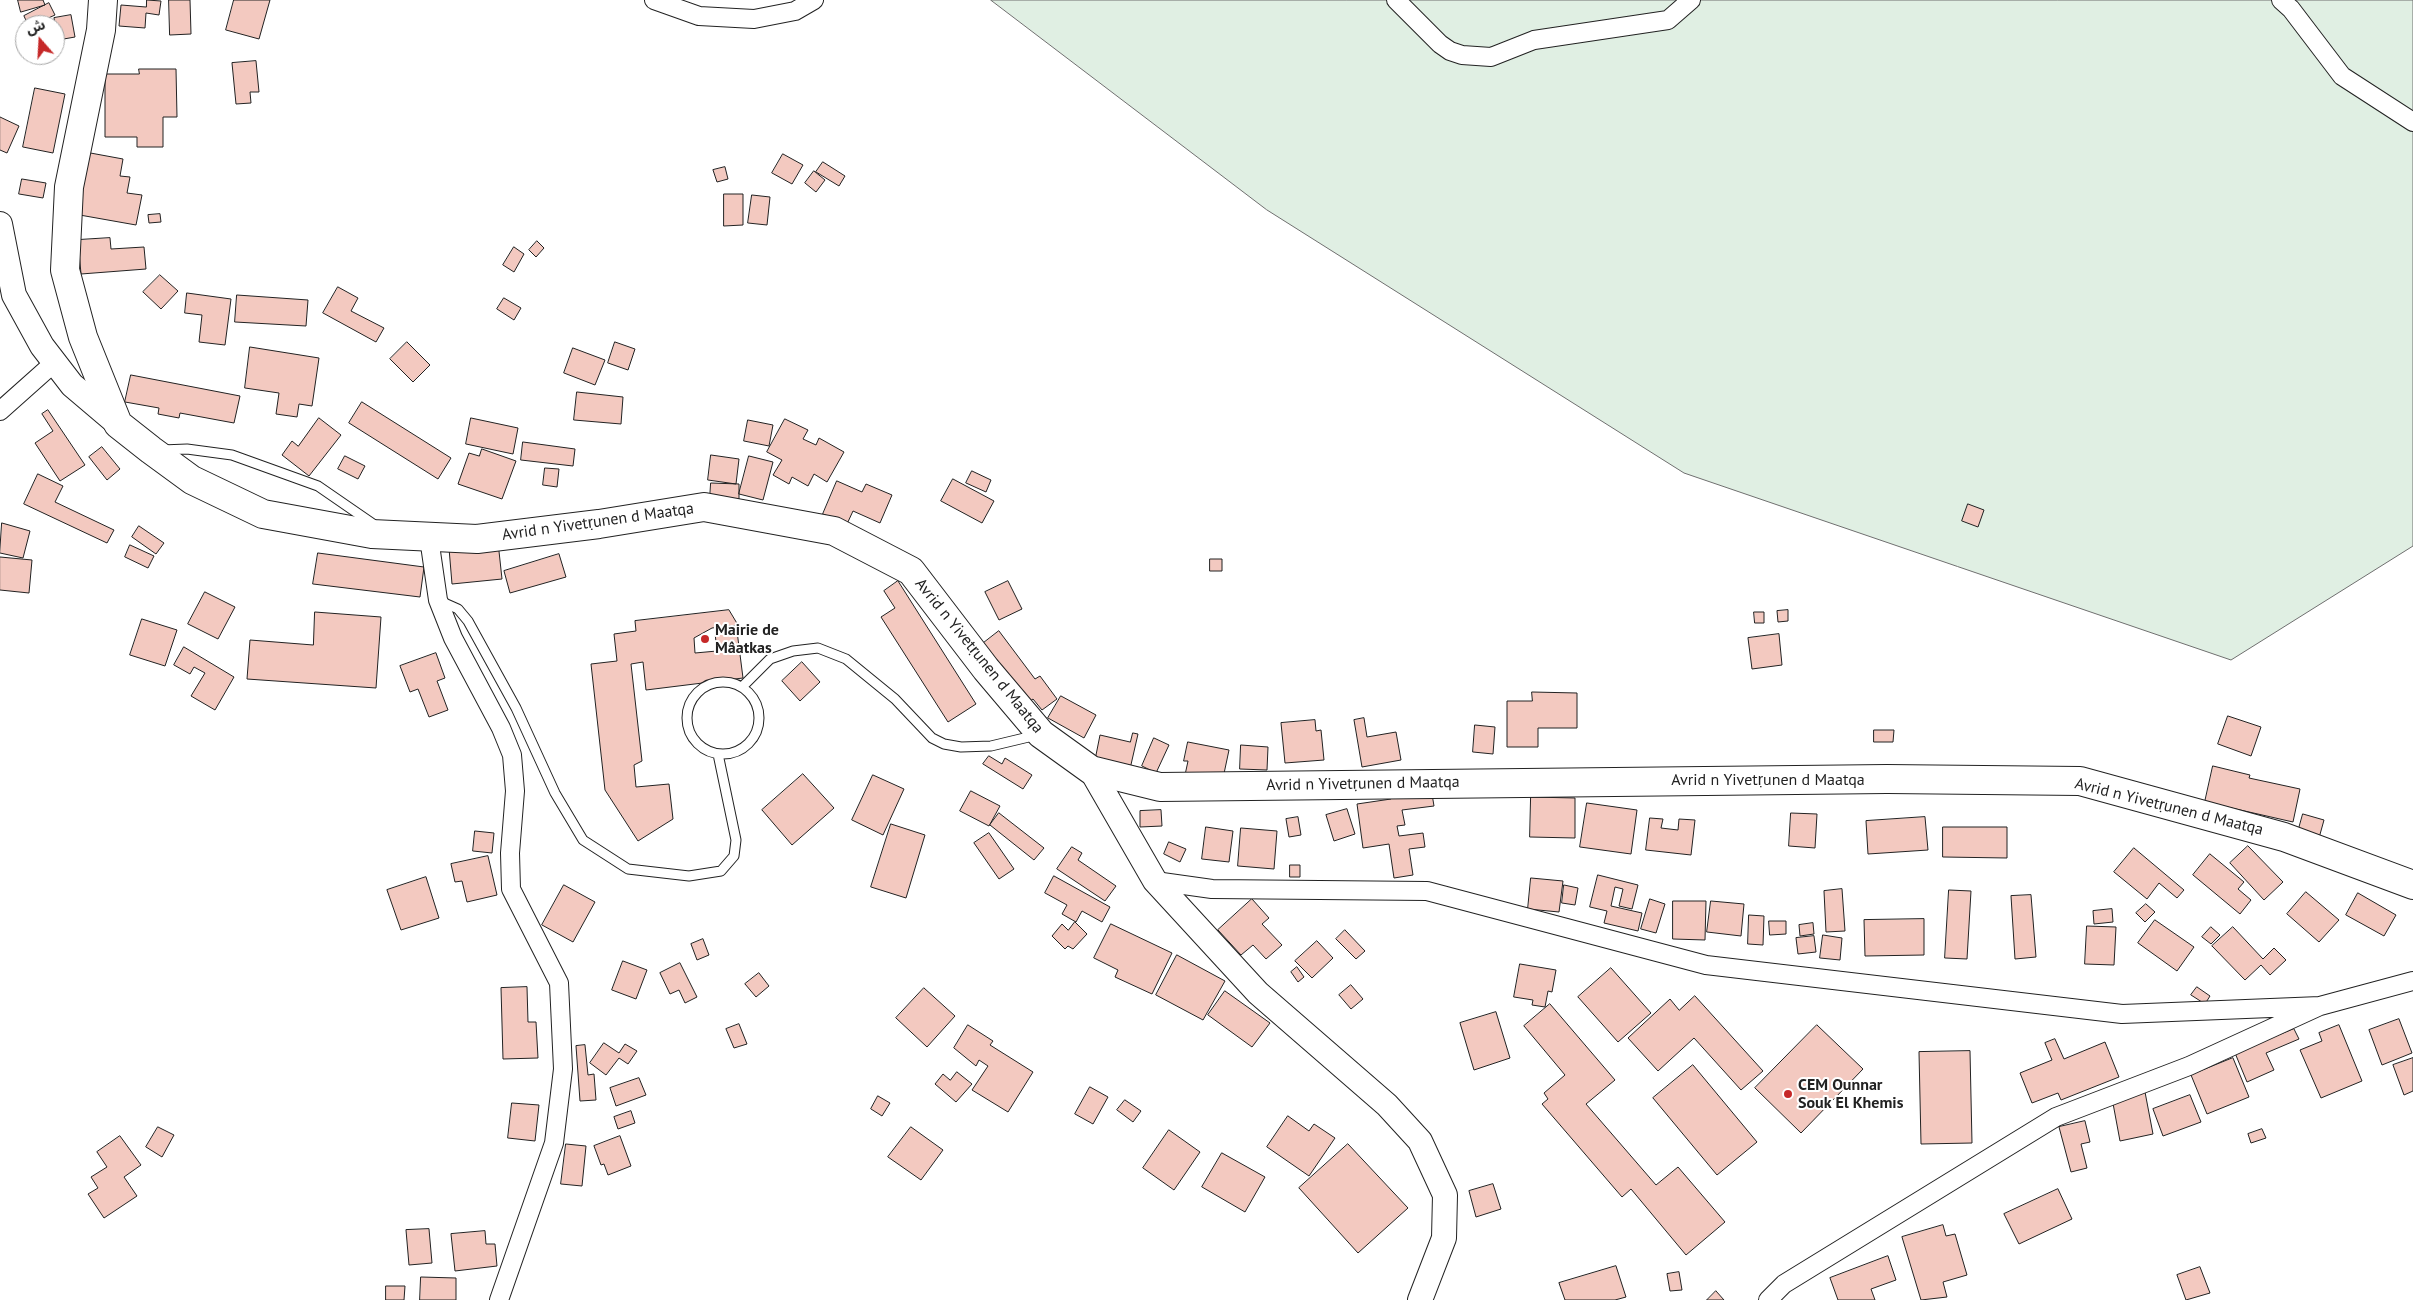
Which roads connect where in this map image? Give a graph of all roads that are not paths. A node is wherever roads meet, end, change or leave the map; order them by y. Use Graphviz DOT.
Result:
graph roads {
  1 [pos="103,0"];
  2 [pos="654,0"];
  3 [pos="814,0"];
  4 [pos="1396,0"];
  5 [pos="1691,0"];
  6 [pos="2281,0"];
  7 [pos="2413,122"];
  8 [pos="0,224"];
  9 [pos="55,362"];
  10 [pos="0,411"];
  11 [pos="118,424"];
  12 [pos="152,450"];
  13 [pos="389,536"];
  14 [pos="429,538"];
  15 [pos="438,600"];
  16 [pos="742,687"];
  17 [pos="1041,734"];
  18 [pos="718,754"];
  19 [pos="1091,770"];
  20 [pos="1155,881"];
  21 [pos="2413,885"];
  22 [pos="2413,981"];
  23 [pos="2320,1006"];
  24 [pos="499,1300"];
  25 [pos="1420,1300"];
  26 [pos="1768,1300"];
  1 -- 11 [label="main road"];
  2 -- 3 [label="street"];
  4 -- 5 [label="street"];
  6 -- 7 [label="street"];
  8 -- 9 [label="street"];
  9 -- 10 [label="street"];
  9 -- 11 [label="street"];
  11 -- 12 [label="main road, Avrid n Yivetṛunen d Maatqa"];
  12 -- 13 [label="main road, Avrid n Yivetṛunen d Maatqa"];
  12 -- 13 [label="lane"];
  13 -- 14 [label="main road, Avrid n Yivetṛunen d Maatqa"];
  14 -- 15 [label="street"];
  14 -- 17 [label="main road, Avrid n Yivetṛunen d Maatqa"];
  15 -- 18 [label="lane"];
  15 -- 24 [label="street"];
  16 -- 17 [label="lane"];
  16 -- 18 [label="lane"];
  16 -- 18 [label="lane"];
  17 -- 19 [label="main road, Avrid n Yivetṛunen d Maatqa"];
  19 -- 20 [label="street"];
  19 -- 21 [label="main road, Avrid n Yivetṛunen d Maatqa"];
  20 -- 23 [label="street"];
  20 -- 25 [label="street"];
  22 -- 23 [label="street"];
  23 -- 26 [label="street"];
}
